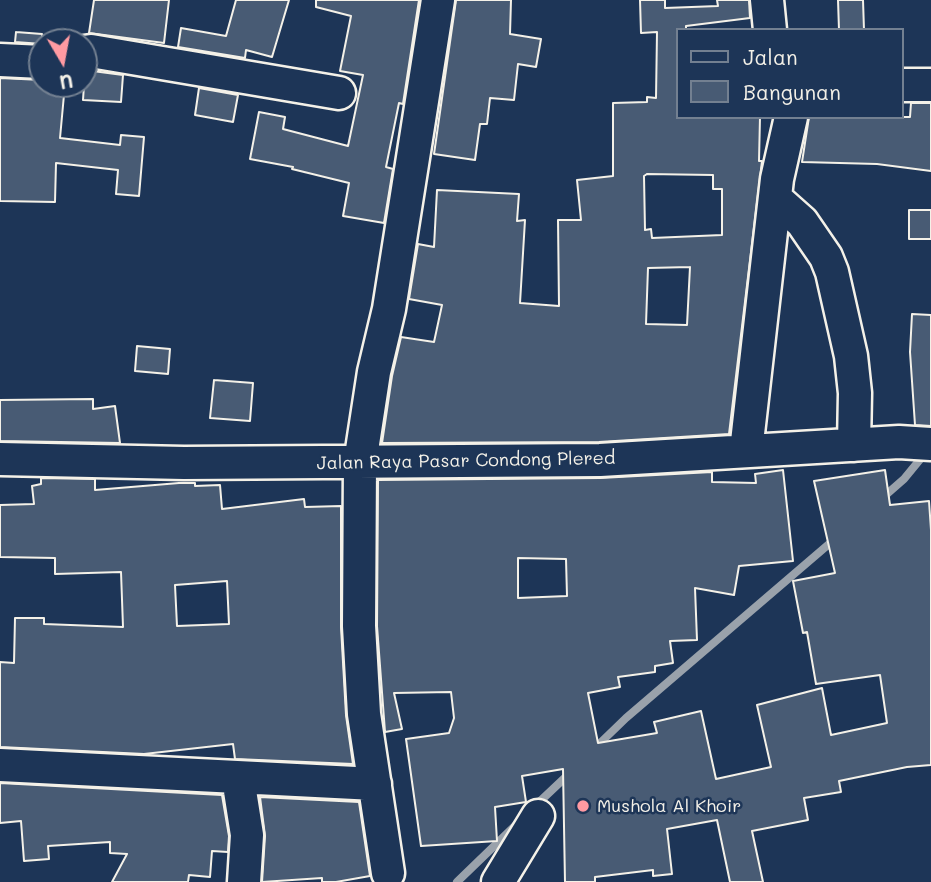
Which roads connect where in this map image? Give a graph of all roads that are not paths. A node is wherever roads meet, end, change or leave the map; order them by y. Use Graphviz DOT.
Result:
graph roads {
  1 [pos="438,0"];
  2 [pos="767,0"];
  3 [pos="770,28"];
  4 [pos="98,52"];
  5 [pos="0,60"];
  6 [pos="28,61"];
  7 [pos="903,85"];
  8 [pos="931,85"];
  9 [pos="339,93"];
  10 [pos="772,119"];
  11 [pos="791,119"];
  12 [pos="776,189"];
  13 [pos="931,444"];
  14 [pos="854,445"];
  15 [pos="746,451"];
  16 [pos="0,459"];
  17 [pos="360,463"];
  18 [pos="0,765"];
  19 [pos="238,778"];
  20 [pos="375,784"];
  21 [pos="538,816"];
  22 [pos="388,873"];
  23 [pos="244,882"];
  24 [pos="498,882"];
  1 -- 17 [label="street"];
  2 -- 3 [label="street"];
  4 -- 9 [label="street"];
  5 -- 6 [label="street"];
  7 -- 8 [label="street"];
  10 -- 12 [label="street"];
  11 -- 12 [label="street"];
  12 -- 14 [label="street"];
  12 -- 15 [label="street"];
  13 -- 14 [label="street, Jalan Raya Pasar Condong Plered"];
  14 -- 15 [label="street, Jalan Raya Pasar Condong Plered"];
  15 -- 17 [label="street, Jalan Raya Pasar Condong Plered"];
  16 -- 17 [label="street, Jalan Raya Pasar Condong Plered"];
  17 -- 20 [label="street"];
  18 -- 19 [label="street"];
  19 -- 20 [label="street"];
  19 -- 23 [label="street"];
  20 -- 22 [label="street"];
  21 -- 24 [label="street"];
}
